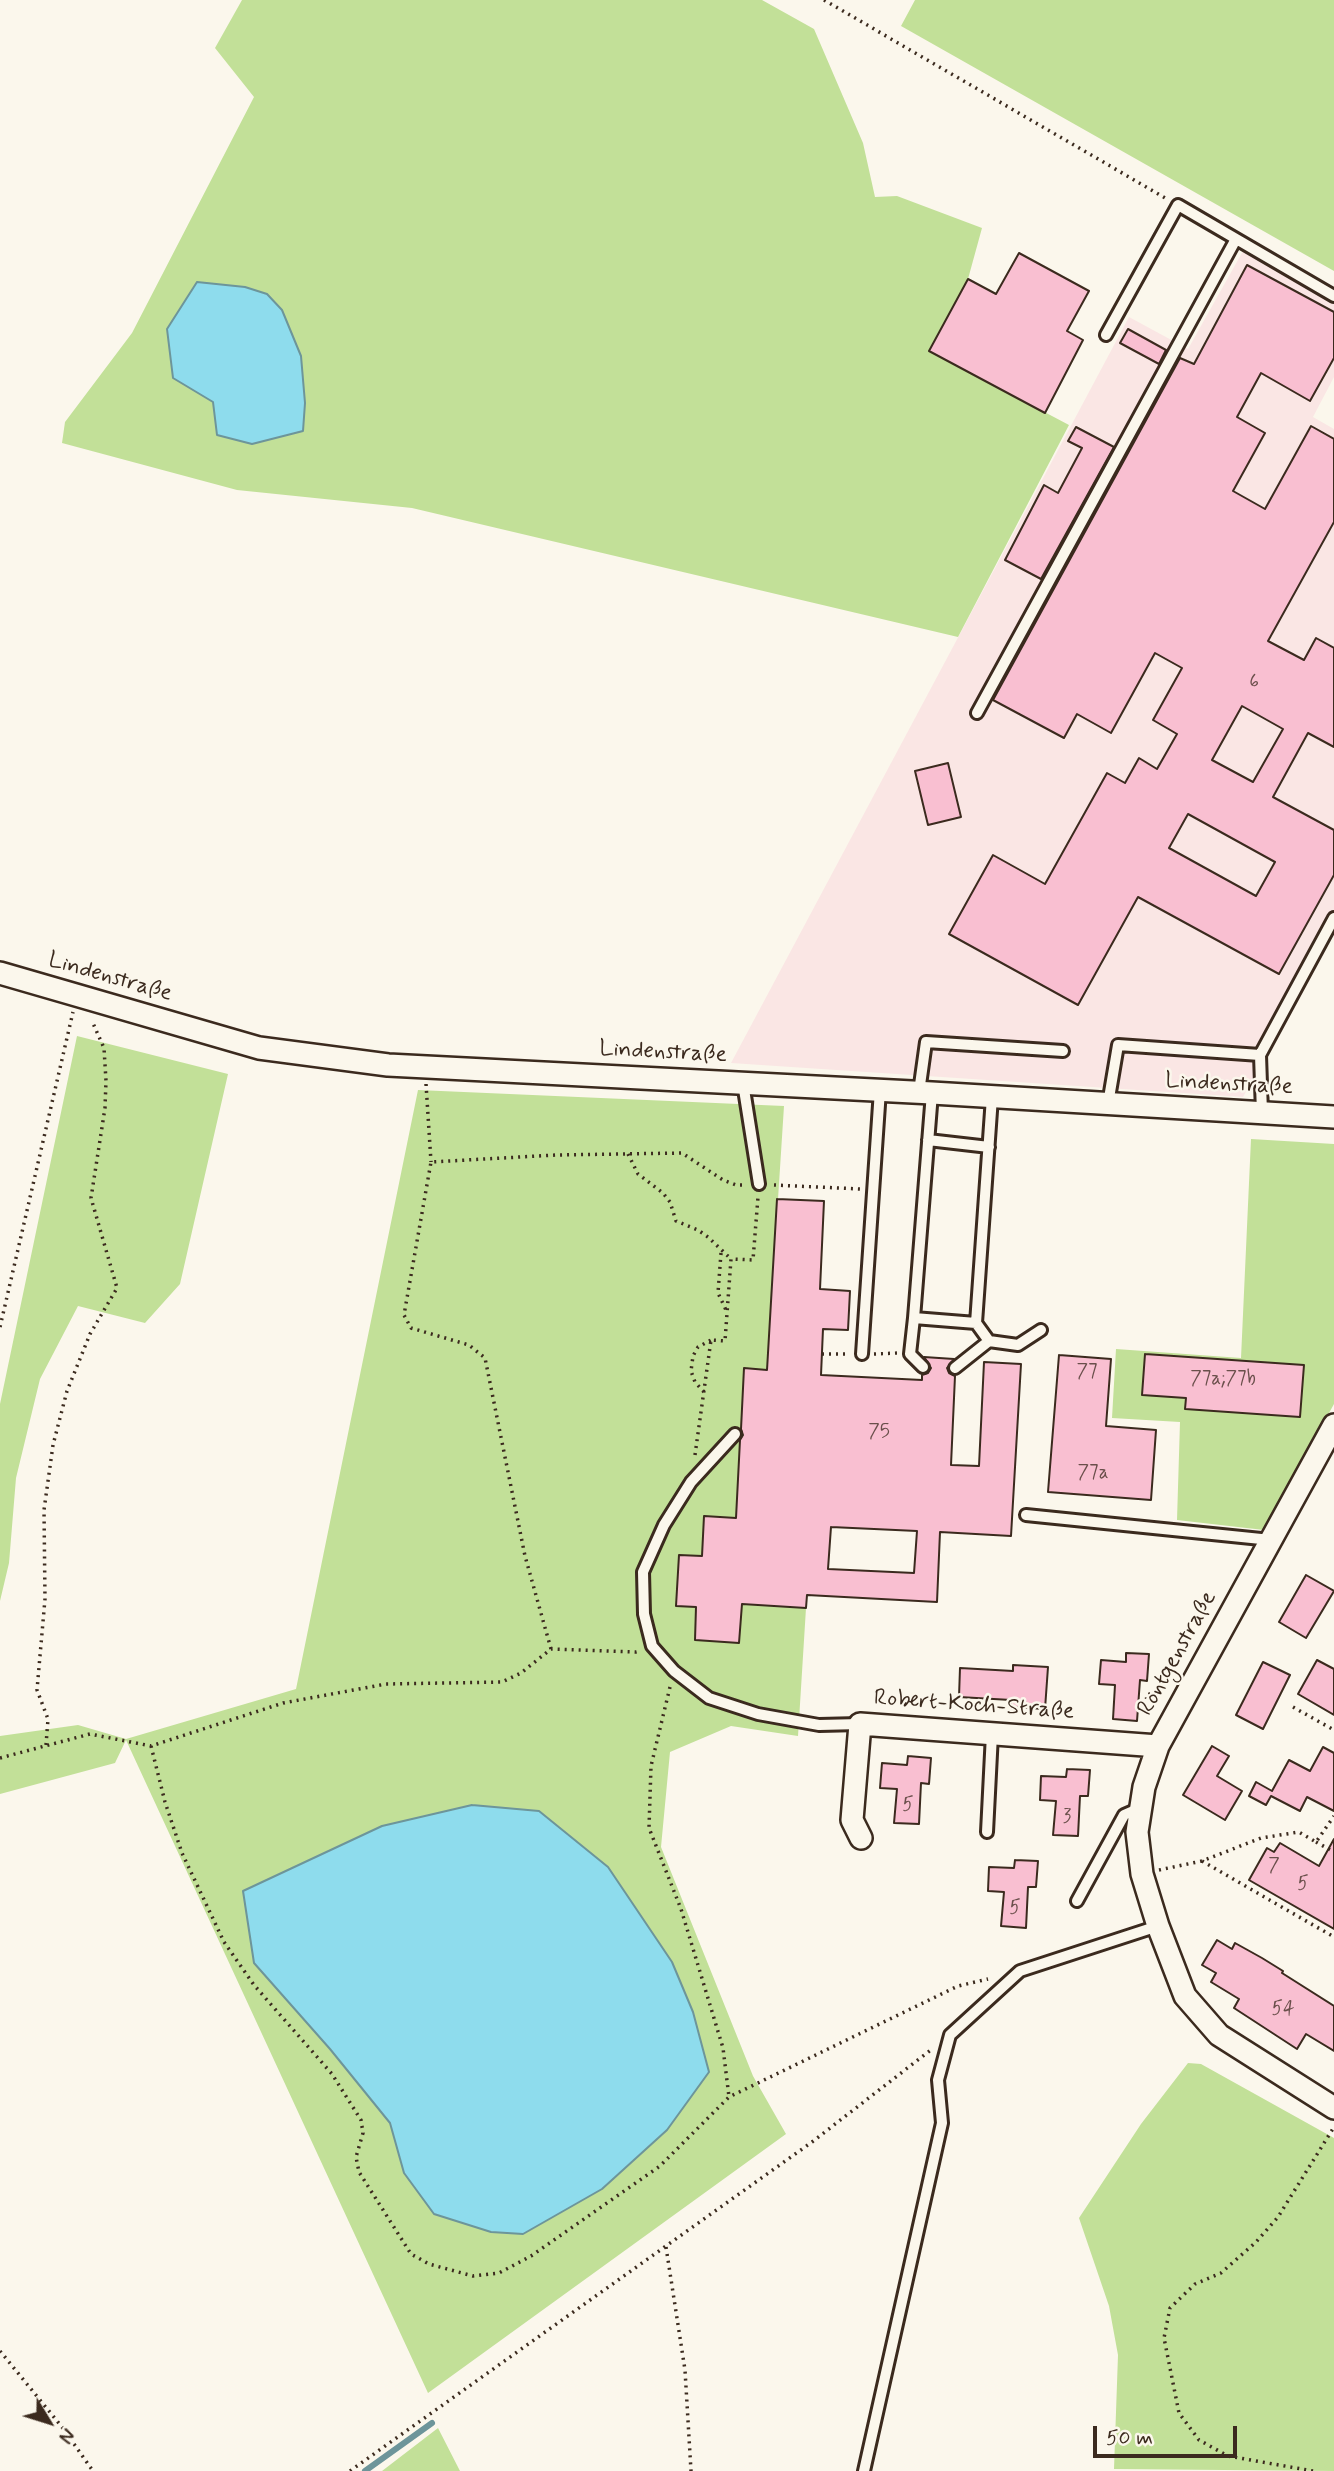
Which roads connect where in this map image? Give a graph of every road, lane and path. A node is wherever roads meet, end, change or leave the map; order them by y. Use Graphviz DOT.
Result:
graph roads {
  1 [pos="824,0"];
  2 [pos="1178,205"];
  3 [pos="1236,239"];
  4 [pos="1334,296"];
  5 [pos="1106,335"];
  6 [pos="977,713"];
  7 [pos="1334,918"];
  8 [pos="0,973"];
  9 [pos="81,998"];
  10 [pos="1063,1051"];
  11 [pos="1260,1055"];
  12 [pos="425,1067"];
  13 [pos="743,1083"];
  14 [pos="880,1090"];
  15 [pos="925,1092"];
  16 [pos="992,1097"];
  17 [pos="1108,1104"];
  18 [pos="1262,1113"];
  19 [pos="1334,1117"];
  20 [pos="928,1140"];
  21 [pos="989,1147"];
  22 [pos="628,1154"];
  23 [pos="430,1162"];
  24 [pos="759,1184"];
  25 [pos="874,1190"];
  26 [pos="722,1252"];
  27 [pos="731,1259"];
  28 [pos="727,1312"];
  29 [pos="914,1318"];
  30 [pos="976,1323"];
  31 [pos="0,1328"];
  32 [pos="1041,1330"];
  33 [pos="711,1340"];
  34 [pos="989,1341"];
  35 [pos="862,1354"];
  36 [pos="923,1367"];
  37 [pos="955,1368"];
  38 [pos="704,1392"];
  39 [pos="735,1434"];
  40 [pos="1332,1434"];
  41 [pos="691,1482"];
  42 [pos="1026,1515"];
  43 [pos="1271,1540"];
  44 [pos="652,1646"];
  45 [pos="551,1649"];
  46 [pos="674,1671"];
  47 [pos="1293,1707"];
  48 [pos="860,1724"];
  49 [pos="1334,1730"];
  50 [pos="992,1734"];
  51 [pos="46,1745"];
  52 [pos="151,1746"];
  53 [pos="1158,1746"];
  54 [pos="0,1758"];
  55 [pos="1141,1807"];
  56 [pos="1334,1816"];
  57 [pos="987,1832"];
  58 [pos="861,1839"];
  59 [pos="1316,1842"];
  60 [pos="1334,1852"];
  61 [pos="1202,1861"];
  62 [pos="1142,1874"];
  63 [pos="1077,1901"];
  64 [pos="1158,1926"];
  65 [pos="1334,1937"];
  66 [pos="1020,1971"];
  67 [pos="950,2035"];
  68 [pos="729,2097"];
  69 [pos="1334,2108"];
  70 [pos="1334,2127"];
  71 [pos="666,2247"];
  72 [pos="0,2351"];
  73 [pos="93,2471"];
  74 [pos="350,2471"];
  75 [pos="691,2471"];
  76 [pos="864,2471"];
  77 [pos="1313,2471"];
  1 -- 2 [label="path"];
  2 -- 3 [label="lane"];
  2 -- 5 [label="lane"];
  3 -- 4 [label="lane"];
  3 -- 6 [label="lane"];
  7 -- 11 [label="lane"];
  8 -- 9 [label="street, Lindenstraße"];
  9 -- 12 [label="street, Lindenstraße"];
  9 -- 31 [label="path"];
  9 -- 51 [label="path"];
  10 -- 15 [label="lane"];
  11 -- 17 [label="lane"];
  11 -- 18 [label="lane"];
  12 -- 13 [label="street, Lindenstraße"];
  12 -- 23 [label="path"];
  13 -- 14 [label="street, Lindenstraße"];
  13 -- 24 [label="lane"];
  14 -- 15 [label="street, Lindenstraße"];
  14 -- 25 [label="lane"];
  15 -- 16 [label="street, Lindenstraße"];
  15 -- 20 [label="lane"];
  16 -- 17 [label="street, Lindenstraße"];
  16 -- 21 [label="lane"];
  17 -- 18 [label="street, Lindenstraße"];
  18 -- 19 [label="street, Lindenstraße"];
  20 -- 21 [label="lane"];
  20 -- 29 [label="lane"];
  21 -- 30 [label="lane"];
  22 -- 23 [label="path"];
  22 -- 24 [label="path"];
  22 -- 26 [label="path"];
  23 -- 45 [label="path"];
  24 -- 25 [label="path"];
  24 -- 27 [label="path"];
  25 -- 35 [label="lane"];
  26 -- 27 [label="path"];
  26 -- 28 [label="path"];
  27 -- 28 [label="path"];
  28 -- 33 [label="path"];
  29 -- 30 [label="lane"];
  29 -- 36 [label="lane"];
  30 -- 34 [label="lane"];
  32 -- 34 [label="lane"];
  33 -- 38 [label="path"];
  33 -- 38 [label="path"];
  34 -- 37 [label="lane"];
  38 -- 41 [label="path"];
  39 -- 41 [label="lane"];
  40 -- 43 [label="street, Röntgenstraße"];
  41 -- 44 [label="lane"];
  42 -- 43 [label="lane"];
  43 -- 53 [label="street, Röntgenstraße"];
  44 -- 45 [label="path"];
  44 -- 46 [label="lane"];
  45 -- 52 [label="path"];
  46 -- 48 [label="lane"];
  46 -- 68 [label="path"];
  47 -- 49 [label="path"];
  48 -- 50 [label="street, Robert-Koch-Straße"];
  48 -- 58 [label="street, Robert-Koch-Straße"];
  50 -- 53 [label="street, Robert-Koch-Straße"];
  50 -- 57 [label="lane"];
  51 -- 52 [label="path"];
  51 -- 54 [label="path"];
  52 -- 68 [label="path"];
  53 -- 55 [label="street, Röntgenstraße"];
  55 -- 62 [label="street, Röntgenstraße"];
  55 -- 63 [label="lane"];
  56 -- 59 [label="path"];
  59 -- 60 [label="path"];
  59 -- 61 [label="path"];
  61 -- 62 [label="path"];
  61 -- 65 [label="path"];
  62 -- 64 [label="street, Röntgenstraße"];
  64 -- 66 [label="lane"];
  64 -- 69 [label="street, Röntgenstraße"];
  66 -- 67 [label="lane"];
  66 -- 68 [label="path"];
  67 -- 71 [label="path"];
  67 -- 76 [label="lane"];
  70 -- 77 [label="path"];
  71 -- 74 [label="path"];
  71 -- 75 [label="path"];
  72 -- 73 [label="path"];
}
